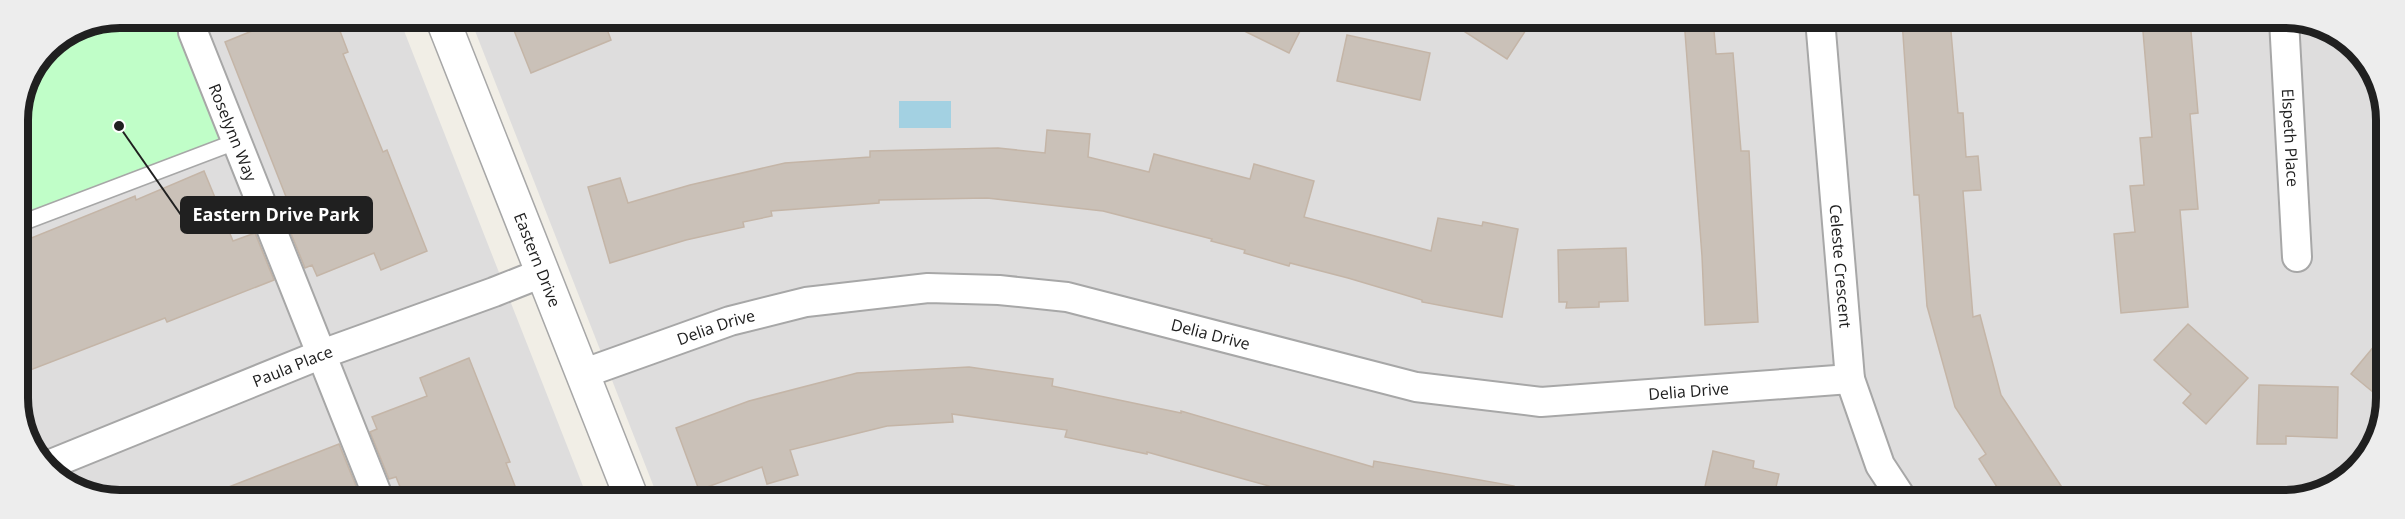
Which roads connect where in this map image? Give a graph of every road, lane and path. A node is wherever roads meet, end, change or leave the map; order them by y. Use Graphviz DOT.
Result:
graph roads {
  1 [pos="446,28"];
  2 [pos="1821,28"];
  3 [pos="2284,28"];
  4 [pos="193,32"];
  5 [pos="235,142"];
  6 [pos="29,220"];
  7 [pos="2297,257"];
  8 [pos="542,273"];
  9 [pos="322,354"];
  10 [pos="582,374"];
  11 [pos="1850,379"];
  12 [pos="55,462"];
  13 [pos="375,490"];
  14 [pos="628,490"];
  15 [pos="1896,490"];
  1 -- 8 [label="street, Eastern Drive"];
  2 -- 11 [label="street, Celeste Crescent"];
  3 -- 7 [label="street, Elspeth Place"];
  4 -- 5 [label="street, Roselynn Way"];
  5 -- 6 [label="lane"];
  5 -- 9 [label="street, Roselynn Way"];
  8 -- 9 [label="street, Paula Place"];
  8 -- 10 [label="street, Eastern Drive"];
  9 -- 12 [label="street, Paula Place"];
  9 -- 13 [label="street, Roselynn Way"];
  10 -- 11 [label="street, Delia Drive"];
  10 -- 14 [label="street, Eastern Drive"];
  11 -- 15 [label="street, Celeste Crescent"];
}
